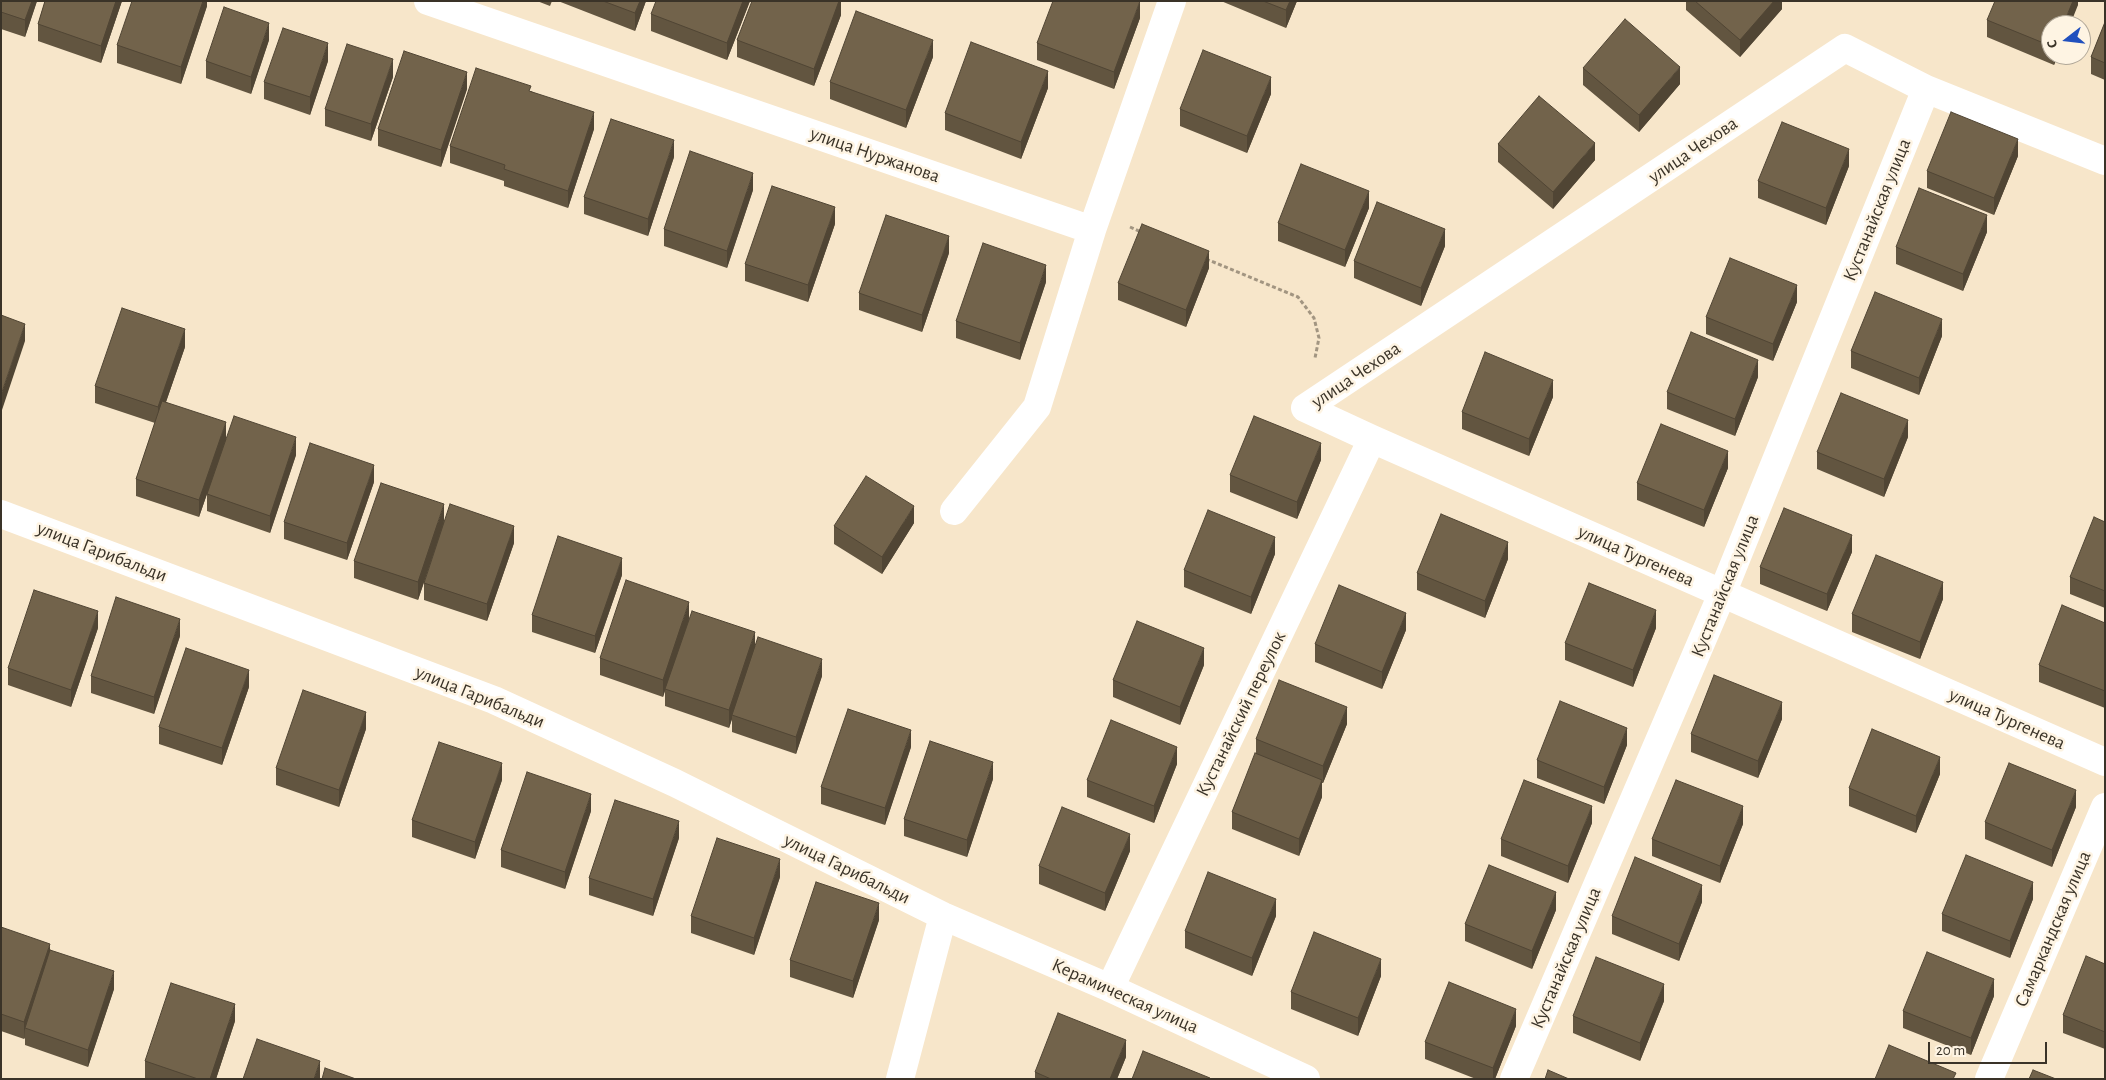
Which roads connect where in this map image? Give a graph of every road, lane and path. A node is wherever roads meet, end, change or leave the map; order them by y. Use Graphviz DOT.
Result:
graph roads {
  1 [pos="428,1"];
  2 [pos="1172,1"];
  3 [pos="1926,89"];
  4 [pos="2105,161"];
  5 [pos="1095,222"];
  6 [pos="1152,236"];
  7 [pos="1198,256"];
  8 [pos="1305,408"];
  9 [pos="1372,439"];
  10 [pos="954,510"];
  11 [pos="1,514"];
  12 [pos="1722,594"];
  13 [pos="2105,762"];
  14 [pos="2105,807"];
  15 [pos="943,916"];
  16 [pos="1110,988"];
  17 [pos="900,1079"];
  18 [pos="1306,1079"];
  19 [pos="1514,1079"];
  20 [pos="1989,1079"];
  1 -- 5 [label="street, улица Нуржанова"];
  2 -- 5 [label="street"];
  3 -- 4 [label="street, улица Чехова"];
  3 -- 8 [label="street, улица Чехова"];
  3 -- 12 [label="street, Кустанайская улица"];
  5 -- 6 [label="path"];
  5 -- 10 [label="street"];
  7 -- 8 [label="path"];
  8 -- 9 [label="street, улица Тургенева"];
  9 -- 12 [label="street, улица Тургенева"];
  9 -- 16 [label="street, Кустанайский переулок"];
  11 -- 15 [label="street, улица Гарибальди"];
  12 -- 13 [label="street, улица Тургенева"];
  12 -- 19 [label="street, Кустанайская улица"];
  14 -- 20 [label="street, Самаркандская улица"];
  15 -- 16 [label="street, Керамическая улица"];
  15 -- 17 [label="street"];
  16 -- 18 [label="street, Керамическая улица"];
}
